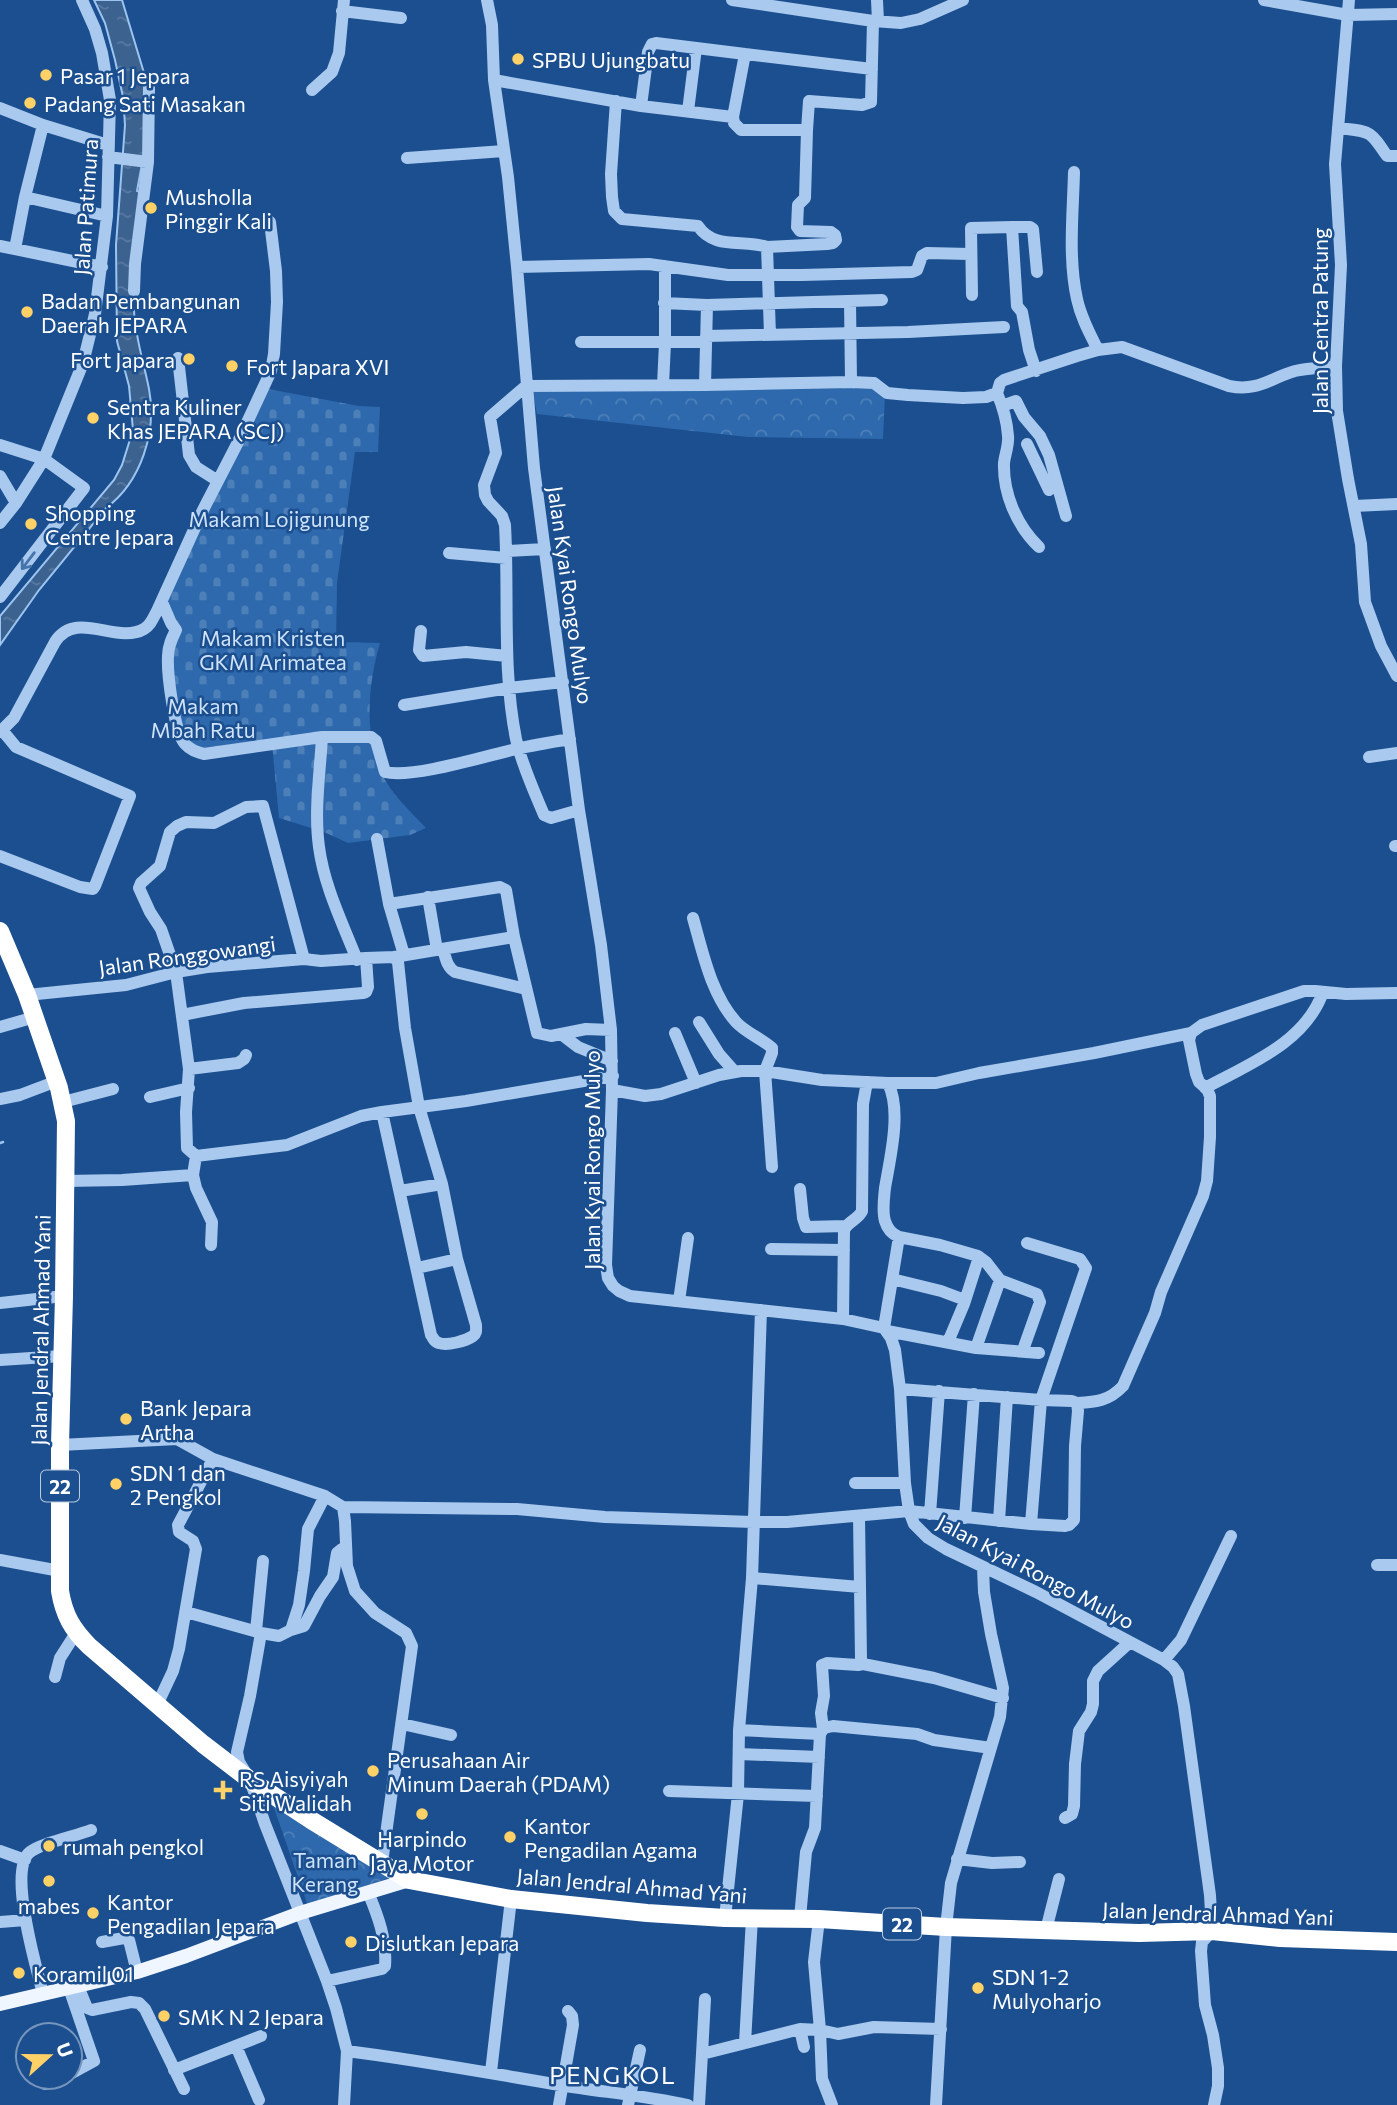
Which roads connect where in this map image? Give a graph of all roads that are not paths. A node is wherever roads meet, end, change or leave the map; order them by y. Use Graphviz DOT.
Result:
graph roads {
  1 [pos="82,0"];
  2 [pos="487,0"];
  3 [pos="732,0"];
  4 [pos="877,0"];
  5 [pos="962,0"];
  6 [pos="1264,0"];
  7 [pos="1349,0"];
  8 [pos="1290,3"];
  9 [pos="343,6"];
  10 [pos="1395,14"];
  11 [pos="1348,15"];
  12 [pos="401,18"];
  13 [pos="875,21"];
  14 [pos="696,48"];
  15 [pos="745,54"];
  16 [pos="872,69"];
  17 [pos="494,80"];
  18 [pos="149,87"];
  19 [pos="312,90"];
  20 [pos="616,101"];
  21 [pos="641,106"];
  22 [pos="0,108"];
  23 [pos="688,111"];
  24 [pos="733,117"];
  25 [pos="43,125"];
  26 [pos="1338,128"];
  27 [pos="807,130"];
  28 [pos="108,151"];
  29 [pos="504,151"];
  30 [pos="1397,156"];
  31 [pos="407,158"];
  32 [pos="148,162"];
  33 [pos="1074,172"];
  34 [pos="26,197"];
  35 [pos="107,216"];
  36 [pos="270,222"];
  37 [pos="1012,227"];
  38 [pos="0,246"];
  39 [pos="766,247"];
  40 [pos="15,249"];
  41 [pos="971,254"];
  42 [pos="665,266"];
  43 [pos="102,267"];
  44 [pos="517,267"];
  45 [pos="1037,272"];
  46 [pos="768,275"];
  47 [pos="134,291"];
  48 [pos="972,295"];
  49 [pos="882,300"];
  50 [pos="850,301"];
  51 [pos="664,303"];
  52 [pos="770,304"];
  53 [pos="707,305"];
  54 [pos="1004,327"];
  55 [pos="851,332"];
  56 [pos="770,335"];
  57 [pos="706,339"];
  58 [pos="580,342"];
  59 [pos="665,343"];
  60 [pos="1098,350"];
  61 [pos="178,358"];
  62 [pos="1336,366"];
  63 [pos="1036,371"];
  64 [pos="852,382"];
  65 [pos="663,385"];
  66 [pos="526,386"];
  67 [pos="705,386"];
  68 [pos="999,400"];
  69 [pos="1027,444"];
  70 [pos="0,446"];
  71 [pos="44,458"];
  72 [pos="0,477"];
  73 [pos="218,481"];
  74 [pos="1049,490"];
  75 [pos="1397,504"];
  76 [pos="9,506"];
  77 [pos="1354,506"];
  78 [pos="1066,516"];
  79 [pos="0,523"];
  80 [pos="1039,547"];
  81 [pos="545,549"];
  82 [pos="449,553"];
  83 [pos="506,554"];
  84 [pos="0,597"];
  85 [pos="162,601"];
  86 [pos="421,631"];
  87 [pos="507,656"];
  88 [pos="1397,676"];
  89 [pos="563,682"];
  90 [pos="509,688"];
  91 [pos="404,705"];
  92 [pos="1,731"];
  93 [pos="322,737"];
  94 [pos="570,739"];
  95 [pos="519,748"];
  96 [pos="1397,754"];
  97 [pos="1369,757"];
  98 [pos="579,810"];
  99 [pos="377,839"];
  100 [pos="0,856"];
  101 [pos="428,897"];
  102 [pos="389,904"];
  103 [pos="693,918"];
  104 [pos="0,931"];
  105 [pos="514,937"];
  106 [pos="440,949"];
  107 [pos="399,956"];
  108 [pos="304,959"];
  109 [pos="362,959"];
  110 [pos="176,972"];
  111 [pos="526,989"];
  112 [pos="1323,992"];
  113 [pos="1397,993"];
  114 [pos="27,995"];
  115 [pos="183,1015"];
  116 [pos="35,1017"];
  117 [pos="699,1022"];
  118 [pos="0,1027"];
  119 [pos="611,1030"];
  120 [pos="675,1033"];
  121 [pos="1191,1033"];
  122 [pos="561,1034"];
  123 [pos="246,1055"];
  124 [pos="612,1061"];
  125 [pos="189,1069"];
  126 [pos="734,1071"];
  127 [pos="765,1071"];
  128 [pos="612,1076"];
  129 [pos="57,1081"];
  130 [pos="867,1082"];
  131 [pos="696,1083"];
  132 [pos="888,1083"];
  133 [pos="189,1088"];
  134 [pos="1205,1088"];
  135 [pos="113,1089"];
  136 [pos="612,1090"];
  137 [pos="150,1097"];
  138 [pos="0,1099"];
  139 [pos="63,1102"];
  140 [pos="419,1107"];
  141 [pos="382,1112"];
  142 [pos="196,1156"];
  143 [pos="772,1167"];
  144 [pos="193,1175"];
  145 [pos="65,1181"];
  146 [pos="442,1184"];
  147 [pos="800,1189"];
  148 [pos="400,1192"];
  149 [pos="845,1226"];
  150 [pos="899,1237"];
  151 [pos="688,1238"];
  152 [pos="1027,1243"];
  153 [pos="211,1245"];
  154 [pos="771,1250"];
  155 [pos="844,1250"];
  156 [pos="979,1258"];
  157 [pos="457,1259"];
  158 [pos="417,1268"];
  159 [pos="892,1279"];
  160 [pos="1000,1280"];
  161 [pos="64,1296"];
  162 [pos="965,1300"];
  163 [pos="680,1301"];
  164 [pos="0,1303"];
  165 [pos="761,1310"];
  166 [pos="843,1319"];
  167 [pos="886,1329"];
  168 [pos="947,1342"];
  169 [pos="976,1348"];
  170 [pos="1023,1350"];
  171 [pos="1039,1353"];
  172 [pos="62,1356"];
  173 [pos="0,1360"];
  174 [pos="900,1389"];
  175 [pos="939,1391"];
  176 [pos="974,1394"];
  177 [pos="1007,1397"];
  178 [pos="1041,1400"];
  179 [pos="1077,1403"];
  180 [pos="60,1445"];
  181 [pos="213,1460"];
  182 [pos="855,1483"];
  183 [pos="905,1483"];
  184 [pos="325,1496"];
  185 [pos="343,1507"];
  186 [pos="909,1511"];
  187 [pos="930,1514"];
  188 [pos="859,1516"];
  189 [pos="965,1518"];
  190 [pos="999,1521"];
  191 [pos="753,1522"];
  192 [pos="1031,1524"];
  193 [pos="1231,1536"];
  194 [pos="346,1550"];
  195 [pos="0,1560"];
  196 [pos="262,1561"];
  197 [pos="1377,1565"];
  198 [pos="1397,1566"];
  199 [pos="984,1567"];
  200 [pos="60,1571"];
  201 [pos="752,1578"];
  202 [pos="860,1587"];
  203 [pos="186,1612"];
  204 [pos="291,1630"];
  205 [pos="258,1632"];
  206 [pos="76,1633"];
  207 [pos="1130,1642"];
  208 [pos="1164,1660"];
  209 [pos="863,1664"];
  210 [pos="55,1677"];
  211 [pos="1003,1698"];
  212 [pos="157,1705"];
  213 [pos="402,1724"];
  214 [pos="739,1730"];
  215 [pos="822,1732"];
  216 [pos="451,1735"];
  217 [pos="991,1748"];
  218 [pos="739,1754"];
  219 [pos="819,1757"];
  220 [pos="250,1780"];
  221 [pos="669,1791"];
  222 [pos="738,1794"];
  223 [pos="817,1796"];
  224 [pos="1065,1818"];
  225 [pos="91,1830"];
  226 [pos="0,1851"];
  227 [pos="957,1859"];
  228 [pos="25,1860"];
  229 [pos="1020,1862"];
  230 [pos="382,1863"];
  231 [pos="1059,1878"];
  232 [pos="410,1880"];
  233 [pos="368,1892"];
  234 [pos="511,1899"];
  235 [pos="300,1913"];
  236 [pos="725,1918"];
  237 [pos="752,1918"];
  238 [pos="800,1918"];
  239 [pos="819,1919"];
  240 [pos="26,1920"];
  241 [pos="0,1922"];
  242 [pos="946,1927"];
  243 [pos="1046,1930"];
  244 [pos="1212,1931"];
  245 [pos="102,1942"];
  246 [pos="1397,1942"];
  247 [pos="137,1972"];
  248 [pos="327,1981"];
  249 [pos="74,1987"];
  250 [pos="43,1994"];
  251 [pos="705,1999"];
  252 [pos="0,2004"];
  253 [pos="568,2011"];
  254 [pos="83,2021"];
  255 [pos="84,2024"];
  256 [pos="800,2029"];
  257 [pos="941,2029"];
  258 [pos="820,2030"];
  259 [pos="261,2036"];
  260 [pos="745,2043"];
  261 [pos="236,2046"];
  262 [pos="804,2047"];
  263 [pos="640,2050"];
  264 [pos="346,2051"];
  265 [pos="702,2054"];
  266 [pos="84,2066"];
  267 [pos="174,2070"];
  268 [pos="491,2072"];
  269 [pos="562,2085"];
  270 [pos="184,2090"];
  271 [pos="629,2099"];
  272 [pos="259,2100"];
  273 [pos="344,2105"];
  274 [pos="559,2105"];
  275 [pos="688,2105"];
  276 [pos="699,2105"];
  277 [pos="832,2105"];
  278 [pos="936,2105"];
  279 [pos="1214,2105"];
  1 -- 28 [label="street, Jalan Patimura"];
  2 -- 17 [label="street, Jalan Kyai Rongo Mulyo"];
  3 -- 13 [label="street"];
  4 -- 13 [label="street"];
  5 -- 13 [label="street"];
  6 -- 8 [label="street"];
  7 -- 11 [label="street, Jalan Centra Patung"];
  8 -- 11 [label="street"];
  9 -- 12 [label="street"];
  9 -- 19 [label="street"];
  10 -- 11 [label="street"];
  11 -- 26 [label="street, Jalan Centra Patung"];
  13 -- 16 [label="street"];
  14 -- 15 [label="street"];
  14 -- 21 [label="street"];
  14 -- 23 [label="street"];
  15 -- 16 [label="street"];
  15 -- 24 [label="street"];
  16 -- 27 [label="street"];
  17 -- 20 [label="street"];
  17 -- 29 [label="street, Jalan Kyai Rongo Mulyo"];
  18 -- 32 [label="street"];
  20 -- 21 [label="street"];
  20 -- 39 [label="street"];
  21 -- 23 [label="street"];
  22 -- 25 [label="street"];
  23 -- 24 [label="street"];
  24 -- 27 [label="street"];
  25 -- 28 [label="street"];
  25 -- 34 [label="street"];
  26 -- 30 [label="street"];
  26 -- 62 [label="street, Jalan Centra Patung"];
  27 -- 39 [label="street"];
  28 -- 32 [label="street"];
  28 -- 35 [label="street, Jalan Patimura"];
  29 -- 31 [label="street"];
  29 -- 44 [label="street, Jalan Kyai Rongo Mulyo"];
  32 -- 47 [label="street"];
  33 -- 60 [label="street"];
  34 -- 35 [label="street"];
  34 -- 40 [label="street"];
  35 -- 43 [label="street, Jalan Patimura"];
  36 -- 73 [label="street"];
  37 -- 41 [label="street"];
  37 -- 45 [label="street"];
  37 -- 63 [label="street"];
  38 -- 40 [label="street"];
  39 -- 46 [label="street"];
  40 -- 43 [label="street"];
  41 -- 46 [label="street"];
  41 -- 48 [label="street"];
  42 -- 44 [label="street"];
  42 -- 46 [label="street"];
  42 -- 51 [label="street"];
  43 -- 71 [label="street, Jalan Patimura"];
  44 -- 66 [label="street, Jalan Kyai Rongo Mulyo"];
  46 -- 52 [label="street"];
  49 -- 50 [label="street"];
  50 -- 52 [label="street"];
  50 -- 55 [label="street"];
  51 -- 53 [label="street"];
  51 -- 59 [label="street"];
  52 -- 53 [label="street"];
  52 -- 56 [label="street"];
  53 -- 57 [label="street"];
  54 -- 55 [label="street"];
  55 -- 56 [label="street"];
  55 -- 64 [label="street"];
  56 -- 57 [label="street"];
  57 -- 59 [label="street"];
  57 -- 67 [label="street"];
  58 -- 59 [label="street"];
  59 -- 65 [label="street"];
  60 -- 62 [label="street"];
  60 -- 63 [label="street"];
  61 -- 73 [label="street"];
  62 -- 77 [label="street, Jalan Centra Patung"];
  63 -- 68 [label="street"];
  64 -- 67 [label="street"];
  64 -- 68 [label="street"];
  65 -- 66 [label="street"];
  65 -- 67 [label="street"];
  66 -- 81 [label="street, Jalan Kyai Rongo Mulyo"];
  66 -- 83 [label="street"];
  68 -- 78 [label="street"];
  68 -- 80 [label="street"];
  69 -- 74 [label="street"];
  70 -- 71 [label="street"];
  71 -- 76 [label="street, Jalan Patimura"];
  71 -- 84 [label="street, one-way"];
  72 -- 76 [label="street"];
  73 -- 85 [label="street"];
  75 -- 77 [label="street"];
  76 -- 79 [label="street, Jalan Patimura"];
  77 -- 88 [label="street, Jalan Centra Patung"];
  81 -- 83 [label="street"];
  81 -- 89 [label="street, Jalan Kyai Rongo Mulyo"];
  82 -- 83 [label="street"];
  83 -- 87 [label="street"];
  85 -- 92 [label="street"];
  85 -- 93 [label="street"];
  86 -- 87 [label="street"];
  87 -- 90 [label="street"];
  89 -- 90 [label="street"];
  89 -- 94 [label="street, Jalan Kyai Rongo Mulyo"];
  90 -- 91 [label="street"];
  90 -- 95 [label="street"];
  92 -- 100 [label="street"];
  93 -- 95 [label="street"];
  93 -- 109 [label="street"];
  94 -- 95 [label="street"];
  94 -- 98 [label="street, Jalan Kyai Rongo Mulyo"];
  95 -- 98 [label="street"];
  96 -- 97 [label="street"];
  98 -- 119 [label="street, Jalan Kyai Rongo Mulyo"];
  99 -- 102 [label="street"];
  101 -- 102 [label="street"];
  101 -- 105 [label="street"];
  101 -- 106 [label="street"];
  102 -- 107 [label="street"];
  103 -- 127 [label="street"];
  104 -- 114 [label="highway, Jalan Jendral Ahmad Yani / 22"];
  105 -- 106 [label="street, Jalan Ronggowangi"];
  105 -- 111 [label="street"];
  106 -- 107 [label="street, Jalan Ronggowangi"];
  106 -- 111 [label="street"];
  107 -- 109 [label="street, Jalan Ronggowangi"];
  107 -- 140 [label="street"];
  108 -- 109 [label="street, Jalan Ronggowangi"];
  108 -- 110 [label="street, Jalan Ronggowangi"];
  108 -- 110 [label="street"];
  109 -- 115 [label="street"];
  110 -- 114 [label="street, Jalan Ronggowangi"];
  110 -- 115 [label="street"];
  111 -- 122 [label="street"];
  112 -- 113 [label="street"];
  112 -- 121 [label="street"];
  112 -- 134 [label="street"];
  114 -- 116 [label="highway, Jalan Jendral Ahmad Yani / 22"];
  115 -- 125 [label="street"];
  116 -- 118 [label="street"];
  116 -- 129 [label="highway, Jalan Jendral Ahmad Yani / 22"];
  117 -- 126 [label="street"];
  119 -- 122 [label="street"];
  119 -- 124 [label="street, Jalan Kyai Rongo Mulyo"];
  120 -- 131 [label="street"];
  121 -- 132 [label="street"];
  121 -- 134 [label="street"];
  122 -- 124 [label="street"];
  123 -- 125 [label="street"];
  124 -- 128 [label="street, Jalan Kyai Rongo Mulyo"];
  125 -- 133 [label="street"];
  126 -- 127 [label="street"];
  126 -- 131 [label="street"];
  127 -- 130 [label="street"];
  127 -- 143 [label="street"];
  128 -- 136 [label="street, Jalan Kyai Rongo Mulyo"];
  128 -- 140 [label="street"];
  129 -- 138 [label="street"];
  129 -- 139 [label="highway, Jalan Jendral Ahmad Yani / 22"];
  130 -- 132 [label="street"];
  130 -- 149 [label="street"];
  131 -- 136 [label="street"];
  132 -- 150 [label="street"];
  133 -- 137 [label="street"];
  133 -- 142 [label="street"];
  134 -- 179 [label="street"];
  135 -- 139 [label="street"];
  136 -- 163 [label="street, Jalan Kyai Rongo Mulyo"];
  139 -- 145 [label="highway, Jalan Jendral Ahmad Yani / 22"];
  140 -- 141 [label="street"];
  140 -- 146 [label="street"];
  141 -- 142 [label="street"];
  141 -- 148 [label="street"];
  142 -- 144 [label="street"];
  144 -- 145 [label="street"];
  144 -- 153 [label="street"];
  145 -- 161 [label="highway, Jalan Jendral Ahmad Yani / 22"];
  146 -- 148 [label="street"];
  146 -- 157 [label="street"];
  147 -- 149 [label="street"];
  148 -- 158 [label="street"];
  149 -- 155 [label="street"];
  150 -- 156 [label="street"];
  150 -- 159 [label="street"];
  151 -- 163 [label="street"];
  152 -- 178 [label="street"];
  154 -- 155 [label="street"];
  155 -- 166 [label="street"];
  156 -- 160 [label="street"];
  156 -- 162 [label="street"];
  157 -- 158 [label="street"];
  157 -- 158 [label="street"];
  159 -- 162 [label="street"];
  159 -- 167 [label="street"];
  160 -- 169 [label="street"];
  160 -- 170 [label="street"];
  161 -- 164 [label="street"];
  161 -- 172 [label="highway, Jalan Jendral Ahmad Yani / 22"];
  162 -- 168 [label="street"];
  163 -- 165 [label="street, Jalan Kyai Rongo Mulyo"];
  165 -- 166 [label="street, Jalan Kyai Rongo Mulyo"];
  165 -- 191 [label="street"];
  166 -- 167 [label="street, Jalan Kyai Rongo Mulyo"];
  167 -- 168 [label="street"];
  167 -- 174 [label="street, Jalan Kyai Rongo Mulyo"];
  168 -- 169 [label="street"];
  169 -- 170 [label="street"];
  170 -- 171 [label="street"];
  172 -- 173 [label="street"];
  172 -- 180 [label="highway, Jalan Jendral Ahmad Yani / 22"];
  174 -- 175 [label="street"];
  174 -- 183 [label="street, Jalan Kyai Rongo Mulyo"];
  175 -- 176 [label="street"];
  175 -- 187 [label="street"];
  176 -- 177 [label="street"];
  176 -- 189 [label="street"];
  177 -- 178 [label="street"];
  177 -- 190 [label="street"];
  178 -- 179 [label="street"];
  178 -- 192 [label="street"];
  179 -- 192 [label="street"];
  180 -- 181 [label="street"];
  180 -- 200 [label="highway, Jalan Jendral Ahmad Yani / 22"];
  181 -- 184 [label="street"];
  181 -- 203 [label="street"];
  182 -- 183 [label="street"];
  183 -- 186 [label="street, Jalan Kyai Rongo Mulyo"];
  184 -- 185 [label="street"];
  184 -- 204 [label="street"];
  185 -- 191 [label="street"];
  185 -- 194 [label="street"];
  186 -- 187 [label="street"];
  186 -- 188 [label="street"];
  186 -- 199 [label="street, Jalan Kyai Rongo Mulyo"];
  187 -- 189 [label="street"];
  188 -- 191 [label="street"];
  188 -- 202 [label="street"];
  189 -- 190 [label="street"];
  190 -- 192 [label="street"];
  191 -- 201 [label="street"];
  193 -- 208 [label="street"];
  194 -- 204 [label="street"];
  194 -- 213 [label="street"];
  195 -- 200 [label="street"];
  196 -- 205 [label="street"];
  197 -- 198 [label="street"];
  199 -- 207 [label="street, Jalan Kyai Rongo Mulyo"];
  199 -- 211 [label="street"];
  200 -- 206 [label="highway, Jalan Jendral Ahmad Yani / 22"];
  201 -- 202 [label="street"];
  201 -- 214 [label="street"];
  202 -- 209 [label="street"];
  203 -- 205 [label="street"];
  203 -- 212 [label="street"];
  204 -- 205 [label="street"];
  205 -- 220 [label="street"];
  206 -- 210 [label="street"];
  206 -- 212 [label="highway, Jalan Jendral Ahmad Yani / 22"];
  207 -- 208 [label="street, Jalan Kyai Rongo Mulyo"];
  207 -- 224 [label="street"];
  208 -- 244 [label="street"];
  209 -- 211 [label="street"];
  209 -- 215 [label="street"];
  211 -- 217 [label="street"];
  212 -- 220 [label="highway, Jalan Jendral Ahmad Yani / 22"];
  213 -- 216 [label="street"];
  213 -- 230 [label="street"];
  214 -- 215 [label="street"];
  214 -- 218 [label="street"];
  215 -- 217 [label="street"];
  215 -- 219 [label="street"];
  217 -- 227 [label="street"];
  218 -- 219 [label="street"];
  218 -- 222 [label="street"];
  219 -- 223 [label="street"];
  220 -- 230 [label="highway, Jalan Jendral Ahmad Yani / 22"];
  220 -- 235 [label="street"];
  221 -- 222 [label="street"];
  222 -- 223 [label="street"];
  222 -- 236 [label="street"];
  223 -- 238 [label="street"];
  225 -- 228 [label="street"];
  226 -- 228 [label="street"];
  227 -- 229 [label="street"];
  227 -- 242 [label="street"];
  228 -- 240 [label="street"];
  230 -- 232 [label="highway, Jalan Jendral Ahmad Yani / 22"];
  231 -- 243 [label="street"];
  232 -- 233 [label="main road"];
  232 -- 234 [label="highway, Jalan Jendral Ahmad Yani / 22"];
  233 -- 235 [label="main road"];
  233 -- 248 [label="street"];
  234 -- 236 [label="highway, Jalan Jendral Ahmad Yani / 22"];
  234 -- 268 [label="street"];
  235 -- 247 [label="main road"];
  235 -- 248 [label="street"];
  236 -- 237 [label="highway, Jalan Jendral Ahmad Yani / 22"];
  237 -- 238 [label="highway, Jalan Jendral Ahmad Yani / 22"];
  237 -- 260 [label="street"];
  238 -- 239 [label="highway, Jalan Jendral Ahmad Yani / 22"];
  239 -- 242 [label="highway, Jalan Jendral Ahmad Yani / 22"];
  239 -- 258 [label="street"];
  240 -- 241 [label="street"];
  240 -- 250 [label="street"];
  242 -- 243 [label="highway, Jalan Jendral Ahmad Yani / 22"];
  242 -- 257 [label="street"];
  243 -- 244 [label="highway, Jalan Jendral Ahmad Yani / 22"];
  244 -- 246 [label="highway, Jalan Jendral Ahmad Yani / 22"];
  244 -- 279 [label="street"];
  245 -- 247 [label="street"];
  247 -- 249 [label="main road"];
  248 -- 264 [label="street"];
  249 -- 250 [label="main road"];
  249 -- 254 [label="street"];
  249 -- 267 [label="street"];
  250 -- 252 [label="main road"];
  251 -- 265 [label="street"];
  253 -- 269 [label="street"];
  255 -- 266 [label="street"];
  256 -- 258 [label="street"];
  256 -- 260 [label="street"];
  256 -- 262 [label="street"];
  257 -- 258 [label="street"];
  257 -- 278 [label="street"];
  258 -- 277 [label="street"];
  259 -- 261 [label="street"];
  260 -- 265 [label="street"];
  261 -- 267 [label="street"];
  261 -- 272 [label="street"];
  263 -- 271 [label="street"];
  264 -- 268 [label="street"];
  264 -- 273 [label="street"];
  265 -- 276 [label="street"];
  267 -- 270 [label="street"];
  268 -- 269 [label="street"];
  269 -- 271 [label="street"];
  269 -- 274 [label="street"];
  271 -- 275 [label="street"];
}
